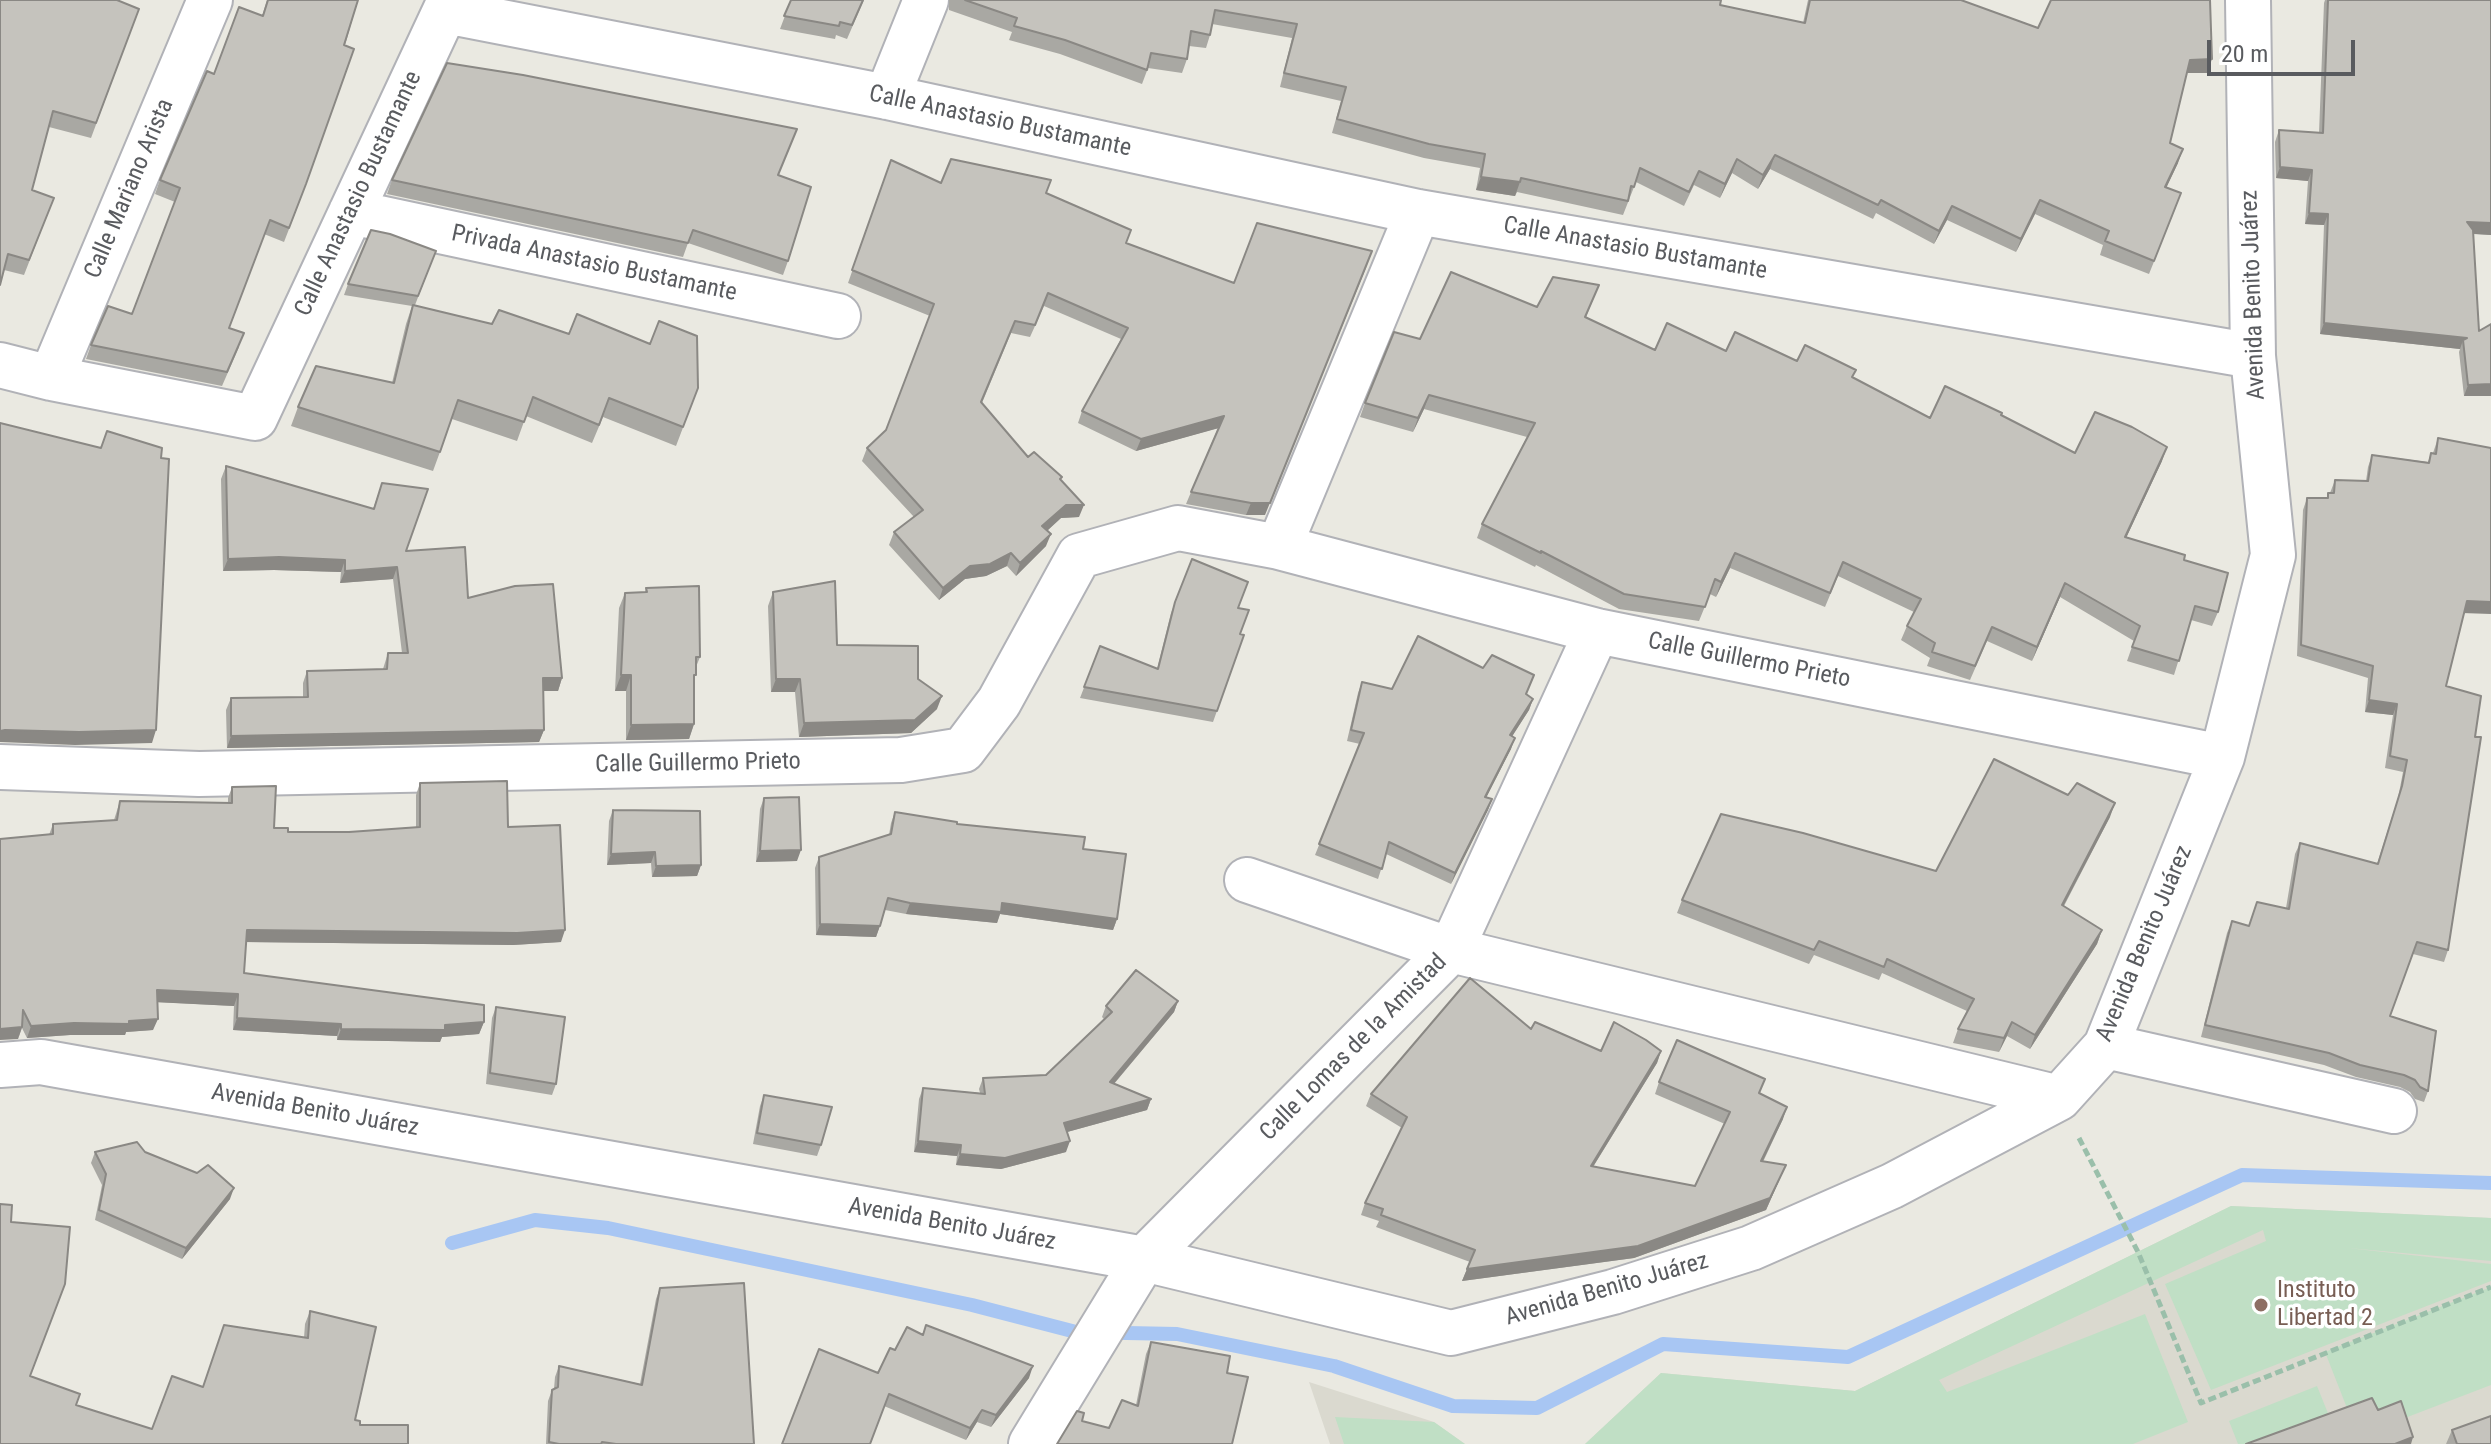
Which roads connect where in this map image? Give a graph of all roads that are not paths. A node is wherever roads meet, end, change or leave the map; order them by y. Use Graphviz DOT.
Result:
graph roads {
  1 [pos="210,0"];
  2 [pos="926,0"];
  3 [pos="2248,0"];
  4 [pos="887,97"];
  5 [pos="351,212"];
  6 [pos="1418,212"];
  7 [pos="838,316"];
  8 [pos="2253,356"];
  9 [pos="0,365"];
  10 [pos="51,378"];
  11 [pos="1279,547"];
  12 [pos="1597,631"];
  13 [pos="2222,757"];
  14 [pos="0,767"];
  15 [pos="1247,880"];
  16 [pos="1451,950"];
  17 [pos="2106,1046"];
  18 [pos="0,1065"];
  19 [pos="2059,1098"];
  20 [pos="2394,1111"];
  21 [pos="1144,1259"];
  22 [pos="1031,1444"];
  1 -- 10 [label="street, Calle Mariano Arista"];
  2 -- 4 [label="street"];
  3 -- 8 [label="street, Avenida Benito Juárez"];
  4 -- 5 [label="street, Calle Anastasio Bustamante"];
  4 -- 6 [label="street, Calle Anastasio Bustamante"];
  5 -- 7 [label="street, Privada Anastasio Bustamante"];
  5 -- 10 [label="street, Calle Anastasio Bustamante"];
  6 -- 8 [label="street, Calle Anastasio Bustamante"];
  6 -- 11 [label="street"];
  8 -- 13 [label="street, Avenida Benito Juárez"];
  9 -- 10 [label="street, Calle Anastasio Bustamante"];
  11 -- 12 [label="street, Calle Guillermo Prieto"];
  11 -- 14 [label="street, Calle Guillermo Prieto"];
  12 -- 13 [label="street, Calle Guillermo Prieto"];
  12 -- 16 [label="street, Calle Lomas de la Amistad"];
  13 -- 17 [label="street, Avenida Benito Juárez"];
  15 -- 16 [label="street"];
  16 -- 19 [label="street"];
  16 -- 21 [label="street, Calle Lomas de la Amistad"];
  17 -- 19 [label="street, Avenida Benito Juárez"];
  17 -- 20 [label="street"];
  18 -- 21 [label="street, Avenida Benito Juárez"];
  19 -- 21 [label="street, Avenida Benito Juárez"];
  21 -- 22 [label="street, Calle Lomas de la Amistad"];
}
